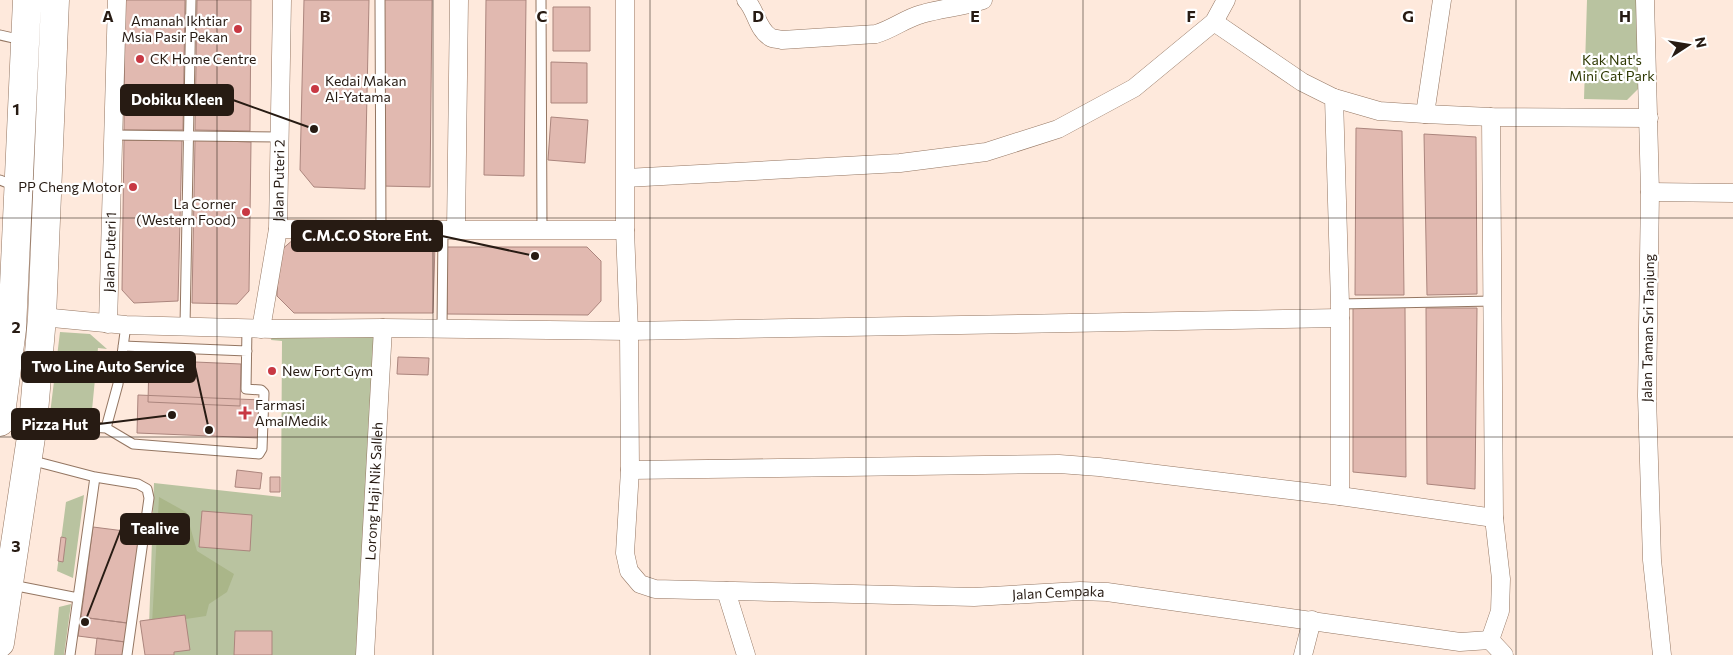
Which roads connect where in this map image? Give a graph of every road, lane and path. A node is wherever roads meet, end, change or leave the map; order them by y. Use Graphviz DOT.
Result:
graph roads {
  1 [pos="27,0"];
  2 [pos="56,0"];
  3 [pos="117,0"];
  4 [pos="191,0"];
  5 [pos="282,0"];
  6 [pos="380,0"];
  7 [pos="459,0"];
  8 [pos="541,0"];
  9 [pos="625,0"];
  10 [pos="746,0"];
  11 [pos="983,0"];
  12 [pos="1226,0"];
  13 [pos="1442,0"];
  14 [pos="1645,0"];
  15 [pos="1214,22"];
  16 [pos="13,38"];
  17 [pos="1334,98"];
  18 [pos="1425,114"];
  19 [pos="1491,117"];
  20 [pos="1649,118"];
  21 [pos="113,135"];
  22 [pos="188,135"];
  23 [pos="279,137"];
  24 [pos="626,178"];
  25 [pos="10,184"];
  26 [pos="1650,192"];
  27 [pos="1733,193"];
  28 [pos="278,229"];
  29 [pos="381,230"];
  30 [pos="450,230"];
  31 [pos="542,230"];
  32 [pos="626,230"];
  33 [pos="1493,301"];
  34 [pos="1340,311"];
  35 [pos="42,317"];
  36 [pos="108,324"];
  37 [pos="126,325"];
  38 [pos="185,326"];
  39 [pos="254,328"];
  40 [pos="383,328"];
  41 [pos="442,328"];
  42 [pos="629,330"];
  43 [pos="124,346"];
  44 [pos="246,351"];
  45 [pos="0,422"];
  46 [pos="33,424"];
  47 [pos="106,428"];
  48 [pos="27,460"];
  49 [pos="630,470"];
  50 [pos="95,477"];
  51 [pos="1340,496"];
  52 [pos="1494,518"];
  53 [pos="8,584"];
  54 [pos="726,591"];
  55 [pos="78,598"];
  56 [pos="1312,620"];
  57 [pos="1490,640"];
  58 [pos="0,643"];
  59 [pos="70,655"];
  60 [pos="127,655"];
  61 [pos="365,655"];
  62 [pos="746,655"];
  63 [pos="1303,655"];
  64 [pos="1504,655"];
  65 [pos="1662,655"];
  1 -- 16 [label="highway"];
  2 -- 35 [label="highway"];
  3 -- 21 [label="street, Jalan Puteri 1"];
  4 -- 22 [label="lane"];
  5 -- 23 [label="street, Jalan Puteri 2"];
  6 -- 29 [label="lane"];
  7 -- 30 [label="street"];
  8 -- 31 [label="lane"];
  9 -- 24 [label="street"];
  10 -- 11 [label="street"];
  12 -- 15 [label="street"];
  13 -- 18 [label="street"];
  14 -- 20 [label="street, Jalan Taman Sri Tanjung"];
  15 -- 17 [label="street"];
  15 -- 24 [label="street"];
  16 -- 25 [label="highway"];
  17 -- 18 [label="street"];
  17 -- 34 [label="street"];
  18 -- 19 [label="street"];
  19 -- 20 [label="street"];
  19 -- 33 [label="street"];
  20 -- 26 [label="street, Jalan Taman Sri Tanjung"];
  21 -- 22 [label="lane"];
  21 -- 36 [label="street, Jalan Puteri 1"];
  22 -- 23 [label="lane"];
  22 -- 38 [label="lane"];
  23 -- 28 [label="street, Jalan Puteri 2"];
  24 -- 32 [label="street"];
  25 -- 45 [label="highway"];
  26 -- 27 [label="street"];
  26 -- 65 [label="street, Jalan Taman Sri Tanjung"];
  28 -- 29 [label="street"];
  28 -- 39 [label="street, Jalan Puteri 2"];
  29 -- 30 [label="street"];
  30 -- 31 [label="street"];
  30 -- 41 [label="lane"];
  31 -- 32 [label="street"];
  32 -- 42 [label="street"];
  33 -- 34 [label="lane"];
  33 -- 52 [label="street"];
  34 -- 42 [label="street"];
  34 -- 51 [label="street"];
  35 -- 36 [label="street"];
  35 -- 46 [label="highway"];
  36 -- 37 [label="street"];
  37 -- 38 [label="street"];
  37 -- 43 [label="lane"];
  38 -- 39 [label="street"];
  39 -- 40 [label="street"];
  39 -- 44 [label="lane"];
  40 -- 41 [label="street"];
  40 -- 61 [label="street, Lorong Haji Nik Salleh"];
  41 -- 42 [label="street"];
  42 -- 49 [label="street"];
  43 -- 44 [label="lane"];
  43 -- 47 [label="lane"];
  44 -- 47 [label="lane"];
  46 -- 47 [label="lane"];
  46 -- 48 [label="highway"];
  48 -- 50 [label="lane"];
  48 -- 53 [label="highway"];
  49 -- 51 [label="street"];
  49 -- 54 [label="street, Jalan Cempaka"];
  50 -- 55 [label="lane"];
  50 -- 60 [label="lane"];
  51 -- 52 [label="street"];
  52 -- 57 [label="street"];
  53 -- 55 [label="lane"];
  53 -- 58 [label="highway"];
  54 -- 56 [label="street, Jalan Cempaka"];
  54 -- 62 [label="street"];
  55 -- 59 [label="lane"];
  56 -- 57 [label="street, Jalan Cempaka"];
  56 -- 63 [label="street"];
  57 -- 64 [label="street"];
}
